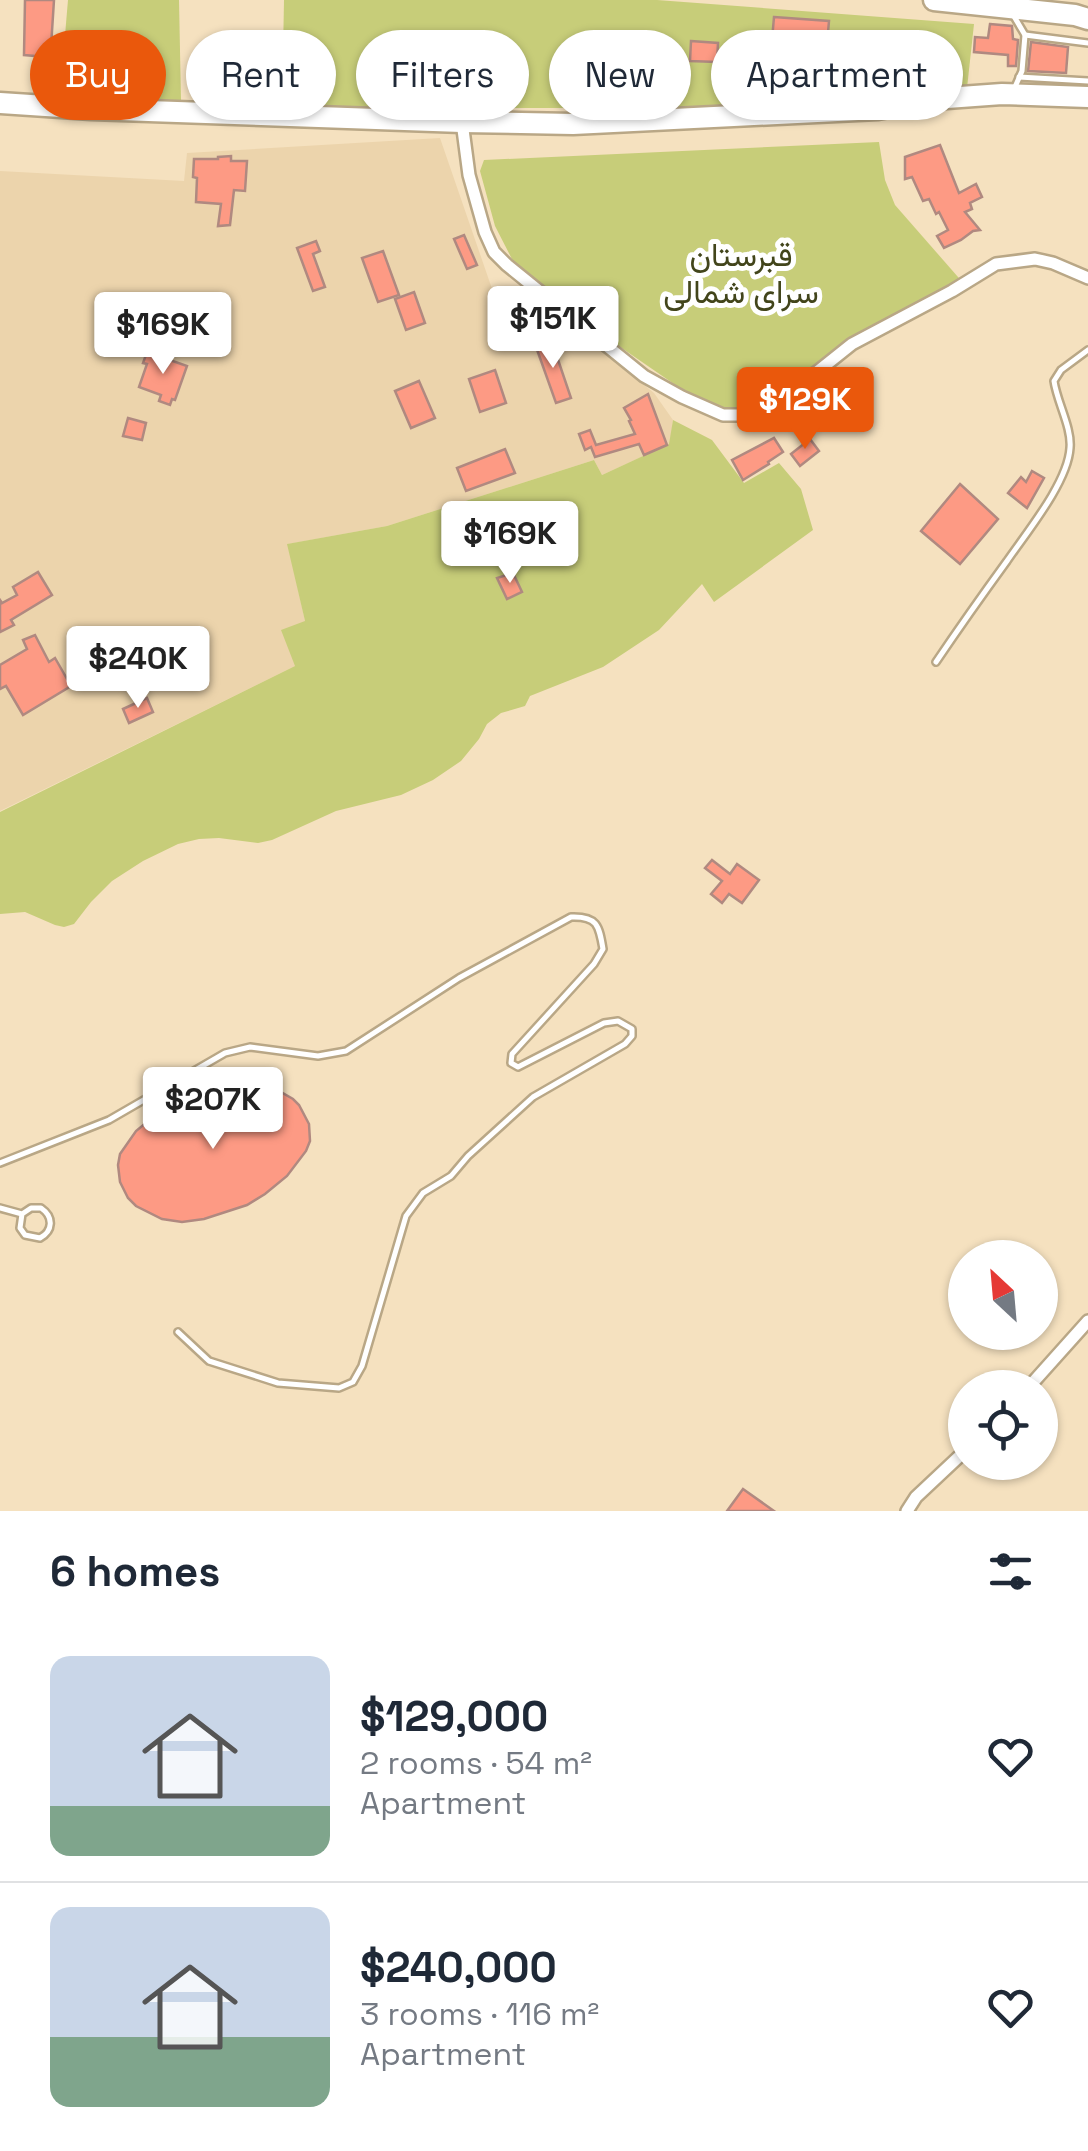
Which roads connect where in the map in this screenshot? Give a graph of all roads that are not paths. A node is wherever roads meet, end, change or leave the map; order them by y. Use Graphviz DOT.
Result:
graph roads {
  1 [pos="934,0"];
  2 [pos="1008,8"];
  3 [pos="1088,19"];
  4 [pos="1025,36"];
  5 [pos="1088,43"];
  6 [pos="1088,80"];
  7 [pos="1015,86"];
  8 [pos="1088,97"];
  9 [pos="0,103"];
  10 [pos="462,122"];
  11 [pos="1088,278"];
  12 [pos="1088,350"];
  13 [pos="936,662"];
  14 [pos="0,1163"];
  15 [pos="0,1208"];
  16 [pos="22,1214"];
  17 [pos="1088,1322"];
  18 [pos="178,1332"];
  19 [pos="1044,1370"];
  20 [pos="948,1467"];
  21 [pos="907,1511"];
  1 -- 2 [label="highway"];
  2 -- 3 [label="highway"];
  2 -- 4 [label="lane"];
  4 -- 5 [label="lane"];
  4 -- 7 [label="lane"];
  6 -- 7 [label="lane"];
  7 -- 8 [label="highway"];
  7 -- 10 [label="highway"];
  9 -- 10 [label="highway"];
  10 -- 11 [label="street"];
  12 -- 13 [label="lane"];
  14 -- 18 [label="lane"];
  15 -- 16 [label="lane"];
  16 -- 16 [label="lane"];
  17 -- 19 [label="street"];
  20 -- 21 [label="street"];
}
